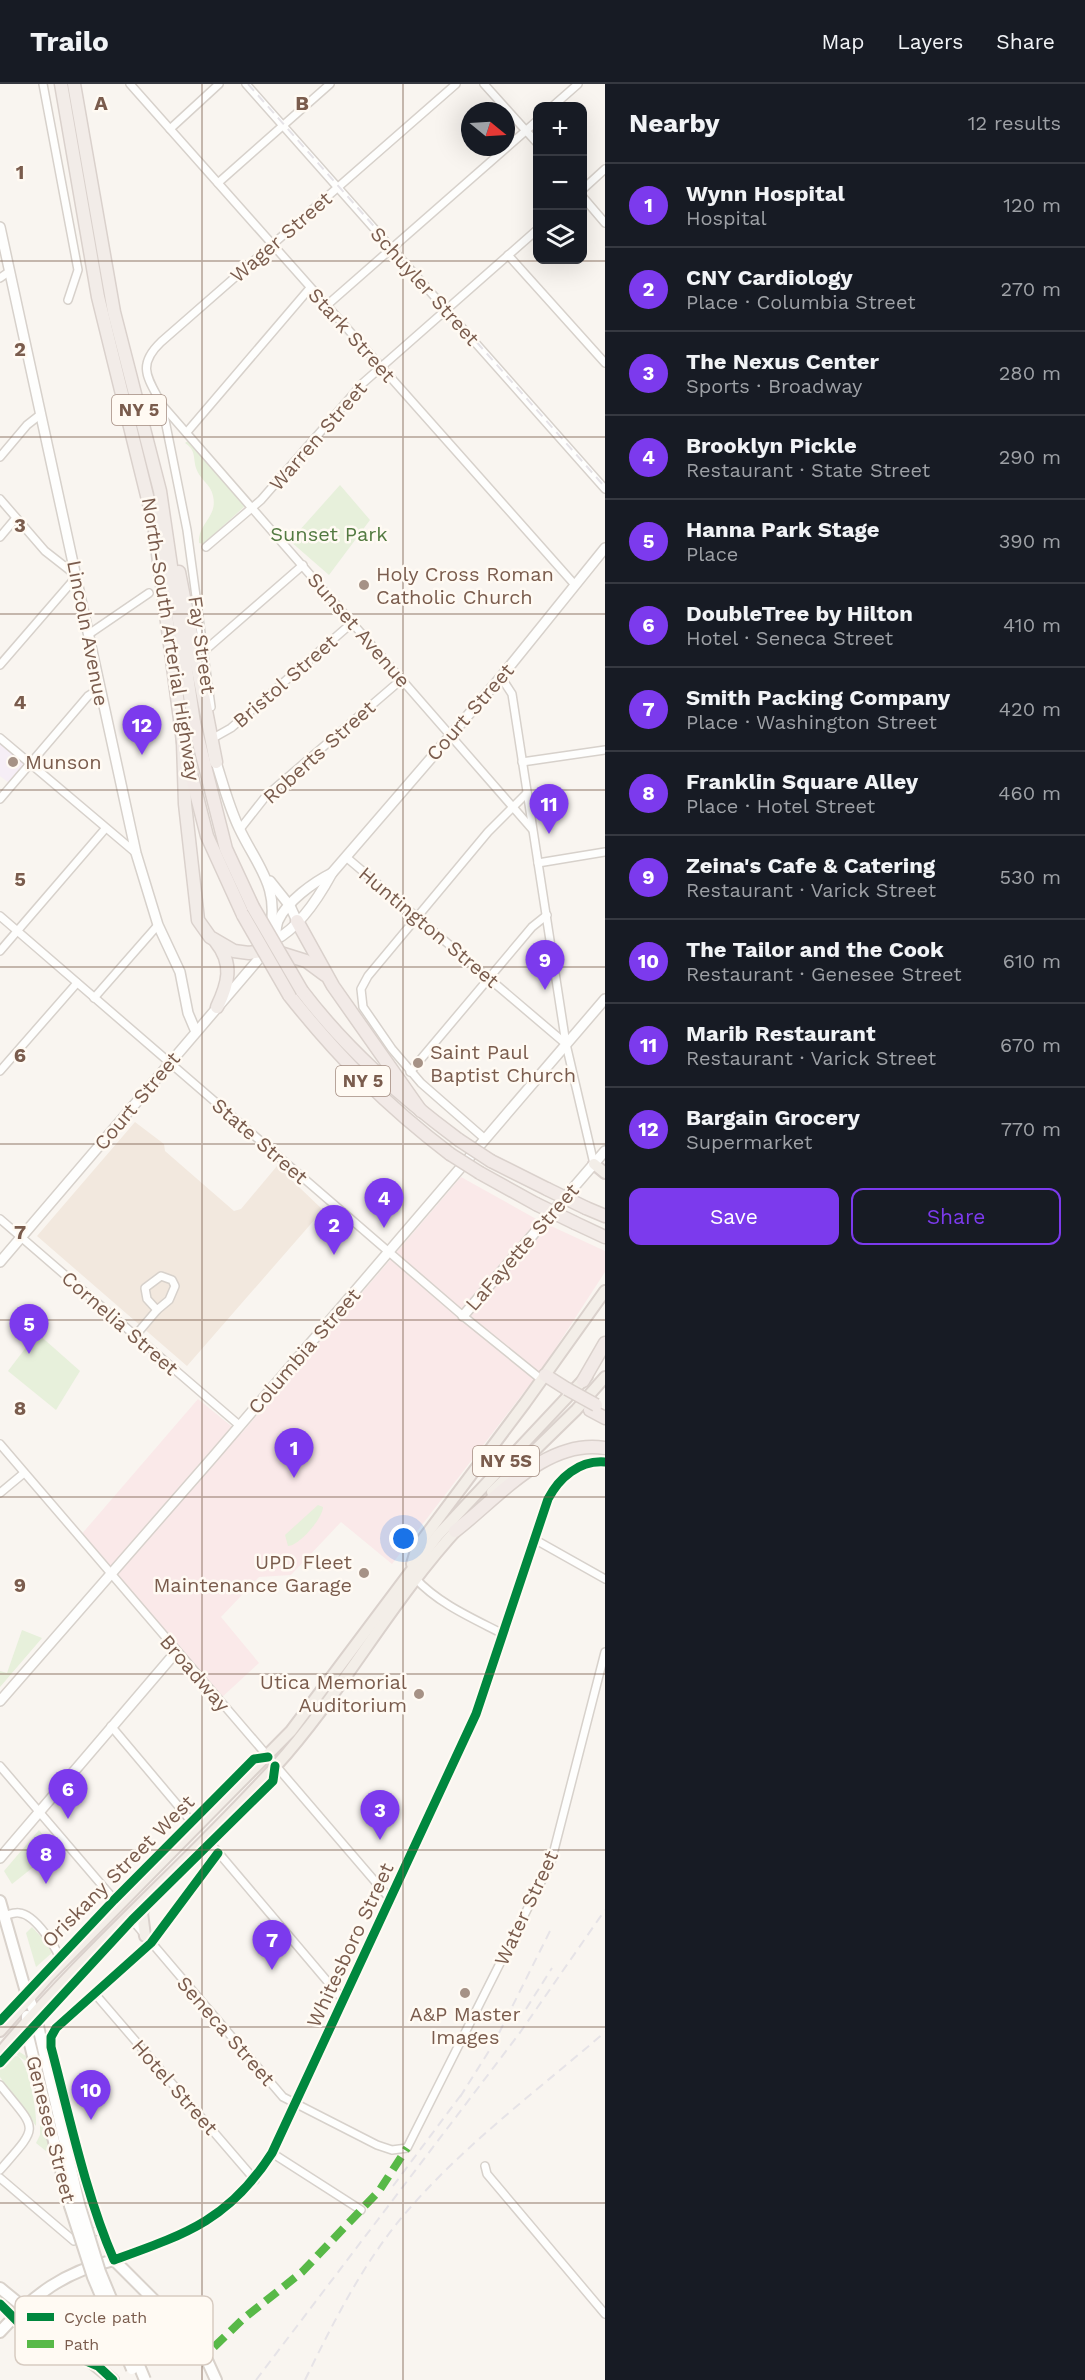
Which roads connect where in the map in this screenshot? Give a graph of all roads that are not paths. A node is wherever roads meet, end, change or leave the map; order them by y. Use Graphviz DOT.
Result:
graph roads {
  1 [pos="43,84"];
  2 [pos="61,84"];
  3 [pos="74,84"];
  4 [pos="130,84"];
  5 [pos="219,84"];
  6 [pos="246,84"];
  7 [pos="330,84"];
  8 [pos="456,84"];
  9 [pos="484,84"];
  10 [pos="578,84"];
  11 [pos="558,102"];
  12 [pos="533,124"];
  13 [pos="284,127"];
  14 [pos="170,129"];
  15 [pos="526,131"];
  16 [pos="533,139"];
  17 [pos="605,170"];
  18 [pos="218,183"];
  19 [pos="587,186"];
  20 [pos="338,188"];
  21 [pos="587,202"];
  22 [pos="605,223"];
  23 [pos="0,227"];
  24 [pos="533,233"];
  25 [pos="273,245"];
  26 [pos="392,249"];
  27 [pos="508,255"];
  28 [pos="10,271"];
  29 [pos="0,278"];
  30 [pos="310,288"];
  31 [pos="68,300"];
  32 [pos="326,306"];
  33 [pos="446,310"];
  34 [pos="605,363"];
  35 [pos="382,367"];
  36 [pos="162,405"];
  37 [pos="41,414"];
  38 [pos="187,432"];
  39 [pos="0,457"];
  40 [pos="605,489"];
  41 [pos="160,491"];
  42 [pos="0,499"];
  43 [pos="253,508"];
  44 [pos="16,518"];
  45 [pos="0,537"];
  46 [pos="206,547"];
  47 [pos="605,548"];
  48 [pos="303,565"];
  49 [pos="77,576"];
  50 [pos="575,585"];
  51 [pos="149,593"];
  52 [pos="353,622"];
  53 [pos="89,634"];
  54 [pos="203,652"];
  55 [pos="0,665"];
  56 [pos="501,677"];
  57 [pos="402,679"];
  58 [pos="99,689"];
  59 [pos="451,735"];
  60 [pos="215,737"];
  61 [pos="0,738"];
  62 [pos="183,742"];
  63 [pos="605,750"];
  64 [pos="216,762"];
  65 [pos="522,762"];
  66 [pos="30,765"];
  67 [pos="527,793"];
  68 [pos="0,799"];
  69 [pos="512,805"];
  70 [pos="105,829"];
  71 [pos="240,829"];
  72 [pos="532,829"];
  73 [pos="605,852"];
  74 [pos="136,853"];
  75 [pos="346,858"];
  76 [pos="538,863"];
  77 [pos="332,873"];
  78 [pos="267,876"];
  79 [pos="290,906"];
  80 [pos="248,911"];
  81 [pos="547,915"];
  82 [pos="0,916"];
  83 [pos="417,917"];
  84 [pos="297,921"];
  85 [pos="158,925"];
  86 [pos="17,931"];
  87 [pos="275,940"];
  88 [pos="216,941"];
  89 [pos="266,950"];
  90 [pos="0,951"];
  91 [pos="488,978"];
  92 [pos="77,983"];
  93 [pos="333,986"];
  94 [pos="94,998"];
  95 [pos="605,999"];
  96 [pos="217,1007"];
  97 [pos="196,1032"];
  98 [pos="566,1044"];
  99 [pos="169,1063"];
  100 [pos="0,1071"];
  101 [pos="410,1072"];
  102 [pos="421,1111"];
  103 [pos="485,1139"];
  104 [pos="605,1151"];
  105 [pos="594,1164"];
  106 [pos="605,1173"];
  107 [pos="605,1216"];
  108 [pos="0,1219"];
  109 [pos="605,1237"];
  110 [pos="21,1238"];
  111 [pos="389,1251"];
  112 [pos="0,1262"];
  113 [pos="605,1291"];
  114 [pos="158,1310"];
  115 [pos="463,1316"];
  116 [pos="135,1336"];
  117 [pos="605,1343"];
  118 [pos="605,1353"];
  119 [pos="605,1377"];
  120 [pos="543,1378"];
  121 [pos="583,1381"];
  122 [pos="597,1408"];
  123 [pos="605,1418"];
  124 [pos="239,1425"];
  125 [pos="0,1444"];
  126 [pos="605,1448"];
  127 [pos="605,1462"];
  128 [pos="24,1473"];
  129 [pos="0,1493"];
  130 [pos="455,1531"];
  131 [pos="534,1539"];
  132 [pos="110,1575"];
  133 [pos="413,1575"];
  134 [pos="605,1579"];
  135 [pos="503,1634"];
  136 [pos="176,1652"];
  137 [pos="605,1652"];
  138 [pos="0,1701"];
  139 [pos="111,1726"];
  140 [pos="268,1757"];
  141 [pos="0,1766"];
  142 [pos="275,1766"];
  143 [pos="39,1812"];
  144 [pos="196,1827"];
  145 [pos="206,1838"];
  146 [pos="218,1853"];
  147 [pos="0,1858"];
  148 [pos="144,1878"];
  149 [pos="149,1894"];
  150 [pos="391,1900"];
  151 [pos="0,1901"];
  152 [pos="118,1904"];
  153 [pos="128,1915"];
  154 [pos="4,1916"];
  155 [pos="148,1939"];
  156 [pos="61,1964"];
  157 [pos="96,1995"];
  158 [pos="28,1998"];
  159 [pos="344,2001"];
  160 [pos="35,2013"];
  161 [pos="26,2021"];
  162 [pos="0,2031"];
  163 [pos="0,2053"];
  164 [pos="0,2085"];
  165 [pos="294,2104"];
  166 [pos="407,2148"];
  167 [pos="272,2153"];
  168 [pos="485,2166"];
  169 [pos="0,2170"];
  170 [pos="0,2178"];
  171 [pos="255,2180"];
  172 [pos="74,2205"];
  173 [pos="361,2210"];
  174 [pos="101,2229"];
  175 [pos="114,2260"];
  176 [pos="89,2261"];
  177 [pos="0,2288"];
  178 [pos="37,2296"];
  179 [pos="102,2296"];
  180 [pos="106,2296"];
  181 [pos="150,2296"];
  182 [pos="15,2301"];
  183 [pos="605,2314"];
  184 [pos="15,2315"];
  185 [pos="0,2331"];
  186 [pos="97,2365"];
  187 [pos="130,2365"];
  188 [pos="138,2365"];
  189 [pos="210,2365"];
  190 [pos="113,2380"];
  191 [pos="137,2380"];
  192 [pos="145,2380"];
  193 [pos="216,2380"];
  1 -- 31 [label="street"];
  2 -- 62 [label="highway, North-South Arterial Highway / NY 5"];
  3 -- 41 [label="highway, North-South Arterial Highway / NY 5"];
  4 -- 14 [label="street, Stark Street"];
  5 -- 14 [label="street"];
  6 -- 13 [label="street, Schuyler Street"];
  7 -- 13 [label="street"];
  8 -- 20 [label="street, Wager Street"];
  9 -- 15 [label="street"];
  10 -- 11 [label="street"];
  12 -- 15 [label="street"];
  13 -- 18 [label="street"];
  13 -- 20 [label="street, Schuyler Street"];
  14 -- 18 [label="street, Stark Street"];
  15 -- 16 [label="street"];
  15 -- 26 [label="street"];
  17 -- 19 [label="street"];
  18 -- 25 [label="street, Stark Street"];
  20 -- 25 [label="street, Wager Street"];
  20 -- 26 [label="street, Schuyler Street"];
  21 -- 22 [label="street"];
  23 -- 28 [label="street, Lincoln Avenue"];
  24 -- 27 [label="street, Warren Street"];
  25 -- 30 [label="street, Stark Street"];
  25 -- 36 [label="street, Wager Street"];
  26 -- 32 [label="street"];
  26 -- 33 [label="street, Schuyler Street"];
  27 -- 33 [label="street, Warren Street"];
  27 -- 34 [label="street"];
  28 -- 29 [label="street"];
  28 -- 37 [label="street, Lincoln Avenue"];
  30 -- 32 [label="street, Stark Street"];
  30 -- 38 [label="street"];
  32 -- 35 [label="street, Stark Street"];
  33 -- 35 [label="street, Warren Street"];
  33 -- 40 [label="street, Schuyler Street"];
  35 -- 43 [label="street, Warren Street"];
  35 -- 50 [label="street, Stark Street"];
  36 -- 38 [label="street, Sunset Avenue"];
  36 -- 54 [label="street, Fay Street"];
  37 -- 39 [label="street"];
  37 -- 49 [label="street, Lincoln Avenue"];
  38 -- 43 [label="street, Sunset Avenue"];
  41 -- 64 [label="highway"];
  41 -- 80 [label="highway, North-South Arterial Highway / NY 5"];
  42 -- 44 [label="street"];
  43 -- 46 [label="street, Warren Street"];
  43 -- 48 [label="street, Sunset Avenue"];
  44 -- 45 [label="street"];
  44 -- 49 [label="street"];
  47 -- 50 [label="street, Court Street"];
  48 -- 52 [label="street, Sunset Avenue"];
  48 -- 54 [label="street"];
  49 -- 53 [label="street, Lincoln Avenue"];
  49 -- 55 [label="street"];
  50 -- 56 [label="street, Court Street"];
  51 -- 53 [label="street"];
  52 -- 57 [label="street, Sunset Avenue"];
  52 -- 60 [label="street, Bristol Street"];
  53 -- 58 [label="street, Lincoln Avenue"];
  54 -- 60 [label="street, Fay Street"];
  56 -- 59 [label="street, Court Street"];
  56 -- 65 [label="street"];
  57 -- 59 [label="street, Sunset Avenue"];
  57 -- 71 [label="street, Roberts Street"];
  58 -- 66 [label="street"];
  58 -- 74 [label="street, Lincoln Avenue"];
  59 -- 69 [label="street, Sunset Avenue"];
  59 -- 75 [label="street, Court Street"];
  60 -- 64 [label="street, Fay Street"];
  61 -- 66 [label="street"];
  62 -- 80 [label="highway, North-South Arterial Highway / NY 5"];
  62 -- 88 [label="highway"];
  63 -- 65 [label="street"];
  64 -- 71 [label="street, Fay Street"];
  65 -- 67 [label="street"];
  66 -- 68 [label="street"];
  66 -- 70 [label="street"];
  67 -- 69 [label="street"];
  67 -- 72 [label="street"];
  69 -- 72 [label="street, Sunset Avenue"];
  69 -- 83 [label="street"];
  70 -- 74 [label="street"];
  70 -- 86 [label="street"];
  71 -- 78 [label="street, Fay Street"];
  72 -- 76 [label="street"];
  73 -- 76 [label="street"];
  74 -- 85 [label="street, Lincoln Avenue"];
  75 -- 77 [label="street, Court Street"];
  75 -- 83 [label="street, Huntington Street"];
  76 -- 81 [label="street"];
  77 -- 79 [label="street, Court Street"];
  77 -- 84 [label="street, Court Street"];
  78 -- 79 [label="street, Fay Street"];
  78 -- 89 [label="street, Fay Street"];
  79 -- 84 [label="street, Fay Street"];
  79 -- 87 [label="street, Court Street"];
  80 -- 102 [label="highway, North-South Arterial Highway / NY 5, bridge"];
  80 -- 109 [label="highway, North-South Arterial Highway / NY 5, bridge"];
  81 -- 91 [label="street"];
  81 -- 98 [label="street"];
  82 -- 86 [label="street, State Street"];
  83 -- 91 [label="street, Huntington Street"];
  83 -- 101 [label="street"];
  84 -- 87 [label="street, Court Street"];
  84 -- 93 [label="highway"];
  85 -- 94 [label="street"];
  85 -- 97 [label="street, Lincoln Avenue"];
  86 -- 90 [label="street"];
  86 -- 92 [label="street, State Street"];
  87 -- 89 [label="street, Court Street"];
  88 -- 89 [label="highway"];
  88 -- 96 [label="highway"];
  89 -- 93 [label="highway"];
  89 -- 96 [label="street, Court Street"];
  91 -- 98 [label="street, Huntington Street"];
  91 -- 101 [label="street"];
  92 -- 94 [label="street, State Street"];
  92 -- 100 [label="street"];
  93 -- 102 [label="highway"];
  94 -- 99 [label="street, State Street"];
  95 -- 98 [label="street, Columbia Street"];
  96 -- 97 [label="street, Court Street"];
  97 -- 99 [label="street, Court Street"];
  98 -- 103 [label="street, Columbia Street"];
  98 -- 105 [label="street"];
  99 -- 110 [label="street, Court Street"];
  99 -- 111 [label="street, State Street"];
  101 -- 103 [label="street"];
  102 -- 107 [label="highway, North-South Arterial Highway / NY 5, bridge"];
  103 -- 111 [label="street, Columbia Street"];
  104 -- 105 [label="street, LaFayette Street"];
  105 -- 106 [label="main road"];
  105 -- 115 [label="street, LaFayette Street"];
  108 -- 110 [label="street, Cornelia Street"];
  110 -- 112 [label="street, Court Street"];
  110 -- 116 [label="street, Cornelia Street"];
  111 -- 115 [label="street, State Street"];
  111 -- 124 [label="street, Columbia Street"];
  113 -- 120 [label="main road"];
  114 -- 114 [label="street"];
  114 -- 116 [label="street"];
  115 -- 120 [label="street, State Street"];
  116 -- 124 [label="street, Cornelia Street"];
  117 -- 121 [label="highway"];
  118 -- 121 [label="main road, Oriskany Street West / NY 5S"];
  119 -- 130 [label="main road, Oriskany Street West / NY 5S"];
  120 -- 122 [label="highway"];
  120 -- 133 [label="main road"];
  121 -- 133 [label="main road, Oriskany Street West / NY 5S"];
  122 -- 123 [label="highway"];
  124 -- 132 [label="street, Columbia Street"];
  125 -- 128 [label="street, Broadway"];
  126 -- 130 [label="highway"];
  127 -- 131 [label="street, Whitesboro Street"];
  128 -- 129 [label="street"];
  128 -- 132 [label="street, Broadway"];
  130 -- 133 [label="main road, Oriskany Street West / NY 5S"];
  131 -- 134 [label="street"];
  131 -- 135 [label="street, Whitesboro Street"];
  132 -- 136 [label="street, Broadway"];
  132 -- 138 [label="street, Columbia Street"];
  133 -- 135 [label="street"];
  133 -- 140 [label="main road, Oriskany Street West / NY 5S"];
  133 -- 142 [label="main road, Oriskany Street West / NY 5S"];
  135 -- 150 [label="street, Whitesboro Street"];
  136 -- 139 [label="street"];
  136 -- 140 [label="street, Broadway"];
  137 -- 166 [label="street, Water Street"];
  139 -- 143 [label="street"];
  139 -- 144 [label="street"];
  140 -- 142 [label="street, Broadway"];
  140 -- 144 [label="main road, Oriskany Street West / NY 5S"];
  141 -- 143 [label="street"];
  142 -- 145 [label="main road, Oriskany Street West / NY 5S"];
  142 -- 150 [label="street, Broadway"];
  143 -- 147 [label="street"];
  143 -- 152 [label="street"];
  144 -- 148 [label="main road, Oriskany Street West / NY 5S"];
  145 -- 146 [label="street"];
  145 -- 149 [label="main road, Oriskany Street West / NY 5S"];
  146 -- 155 [label="street"];
  146 -- 159 [label="street"];
  148 -- 152 [label="main road, Oriskany Street West / NY 5S"];
  148 -- 153 [label="main road"];
  149 -- 153 [label="main road, Oriskany Street West / NY 5S"];
  149 -- 155 [label="main road"];
  150 -- 159 [label="street, Whitesboro Street"];
  151 -- 154 [label="main road, Genesee Street"];
  152 -- 156 [label="main road, Oriskany Street West / NY 5S"];
  153 -- 155 [label="street, Seneca Street"];
  153 -- 160 [label="main road, Oriskany Street West / NY 5S"];
  154 -- 156 [label="street"];
  154 -- 158 [label="main road, Genesee Street"];
  155 -- 157 [label="street"];
  155 -- 165 [label="street, Seneca Street"];
  156 -- 158 [label="main road, Oriskany Street West / NY 5S"];
  157 -- 171 [label="street, Hotel Street"];
  157 -- 174 [label="street"];
  158 -- 160 [label="main road, Genesee Street"];
  158 -- 161 [label="main road, Genesee Street"];
  158 -- 162 [label="main road, Oriskany Street West / NY 5S"];
  159 -- 165 [label="street, Whitesboro Street"];
  160 -- 161 [label="main road, Oriskany Street West / NY 5S"];
  160 -- 172 [label="main road, Genesee Street"];
  161 -- 163 [label="main road, Oriskany Street West / NY 5S"];
  161 -- 172 [label="main road, Genesee Street"];
  164 -- 169 [label="street"];
  165 -- 166 [label="street, Seneca Street"];
  165 -- 167 [label="street, Whitesboro Street"];
  167 -- 171 [label="street, Whitesboro Street"];
  167 -- 173 [label="street"];
  168 -- 183 [label="street"];
  170 -- 174 [label="street"];
  171 -- 175 [label="street, Whitesboro Street"];
  172 -- 176 [label="main road, Genesee Street, bridge"];
  174 -- 175 [label="street"];
  175 -- 176 [label="main road, Whitesboro Street"];
  175 -- 181 [label="main road"];
  176 -- 178 [label="main road, Whitesboro Street"];
  176 -- 179 [label="main road, bridge"];
  176 -- 180 [label="main road, bridge"];
  177 -- 182 [label="main road"];
  184 -- 185 [label="main road, Whitesboro Street"];
  186 -- 190 [label="main road"];
  187 -- 191 [label="main road, bridge"];
  188 -- 192 [label="main road, bridge"];
  189 -- 193 [label="main road"];
}
